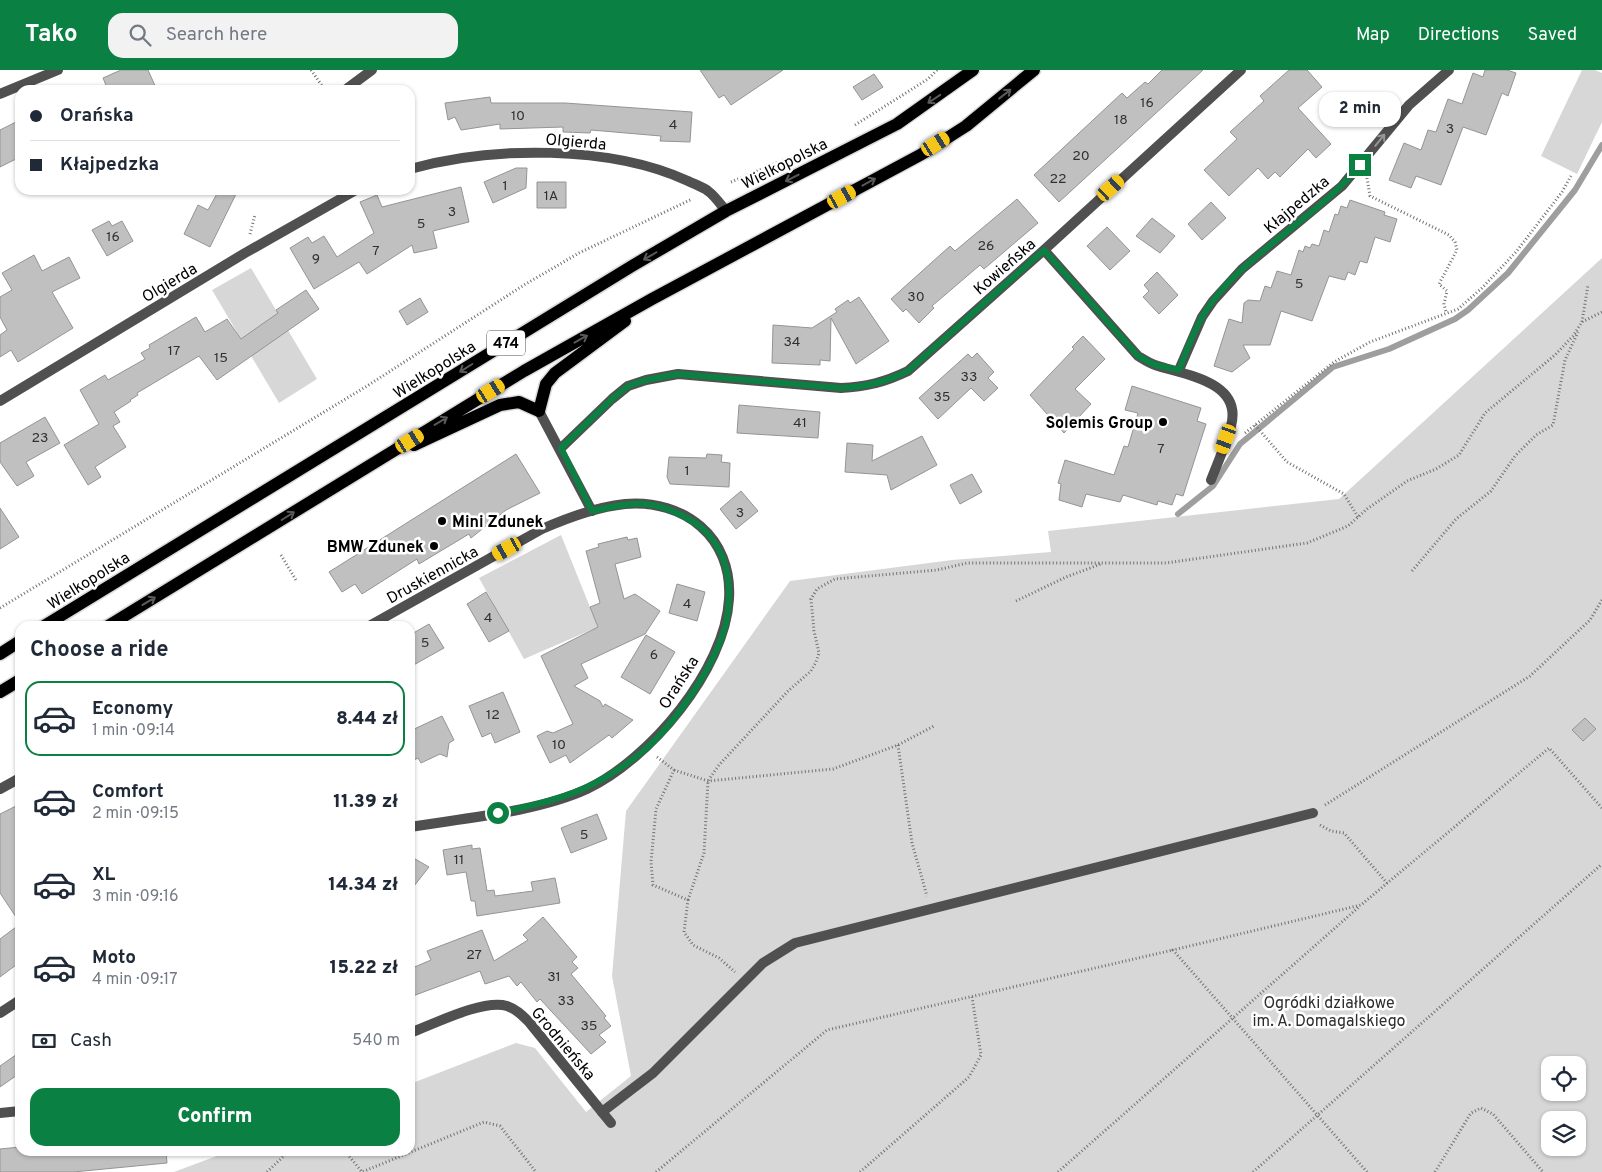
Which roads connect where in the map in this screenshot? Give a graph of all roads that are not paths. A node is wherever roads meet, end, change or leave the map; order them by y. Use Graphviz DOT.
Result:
graph roads {
  1 [pos="58,70"];
  2 [pos="372,70"];
  3 [pos="973,70"];
  4 [pos="1034,70"];
  5 [pos="1241,70"];
  6 [pos="1449,70"];
  7 [pos="22,85"];
  8 [pos="352,85"];
  9 [pos="15,88"];
  10 [pos="0,94"];
  11 [pos="415,168"];
  12 [pos="338,195"];
  13 [pos="726,211"];
  14 [pos="1044,250"];
  15 [pos="652,299"];
  16 [pos="1179,370"];
  17 [pos="0,401"];
  18 [pos="539,411"];
  19 [pos="561,448"];
  20 [pos="377,461"];
  21 [pos="1211,480"];
  22 [pos="592,511"];
  23 [pos="52,621"];
  24 [pos="116,621"];
  25 [pos="378,621"];
  26 [pos="15,644"];
  27 [pos="0,654"];
  28 [pos="15,683"];
  29 [pos="0,692"];
  30 [pos="15,781"];
  31 [pos="0,789"];
  32 [pos="1313,814"];
  33 [pos="415,826"];
  34 [pos="15,1003"];
  35 [pos="0,1013"];
  36 [pos="415,1031"];
  37 [pos="15,1112"];
  38 [pos="602,1112"];
  39 [pos="0,1113"];
  40 [pos="611,1123"];
  1 -- 7 [label="street"];
  2 -- 8 [label="street"];
  3 -- 13 [label="main road, Wielkopolska / 474, one-way"];
  15 -- 4 [label="main road, 474, one-way"];
  5 -- 14 [label="street, Kowieńska"];
  16 -- 6 [label="street, Kłajpedzka, one-way"];
  9 -- 10 [label="street"];
  11 -- 13 [label="street, Olgierda"];
  12 -- 17 [label="street, Olgierda"];
  13 -- 23 [label="main road, Wielkopolska / 474, one-way"];
  14 -- 16 [label="street"];
  14 -- 19 [label="street, Kowieńska"];
  15 -- 18 [label="main road"];
  20 -- 15 [label="main road, 474, one-way"];
  16 -- 21 [label="street"];
  18 -- 19 [label="street"];
  18 -- 20 [label="main road"];
  19 -- 22 [label="street"];
  24 -- 20 [label="main road, 474, one-way"];
  22 -- 25 [label="street, Druskiennicka"];
  22 -- 33 [label="street, Orańska"];
  26 -- 27 [label="main road"];
  28 -- 29 [label="main road"];
  30 -- 31 [label="street"];
  32 -- 38 [label="street"];
  34 -- 35 [label="street"];
  36 -- 38 [label="street, Grodnieńska"];
  37 -- 39 [label="street"];
  38 -- 40 [label="street, Grodnieńska"];
}
